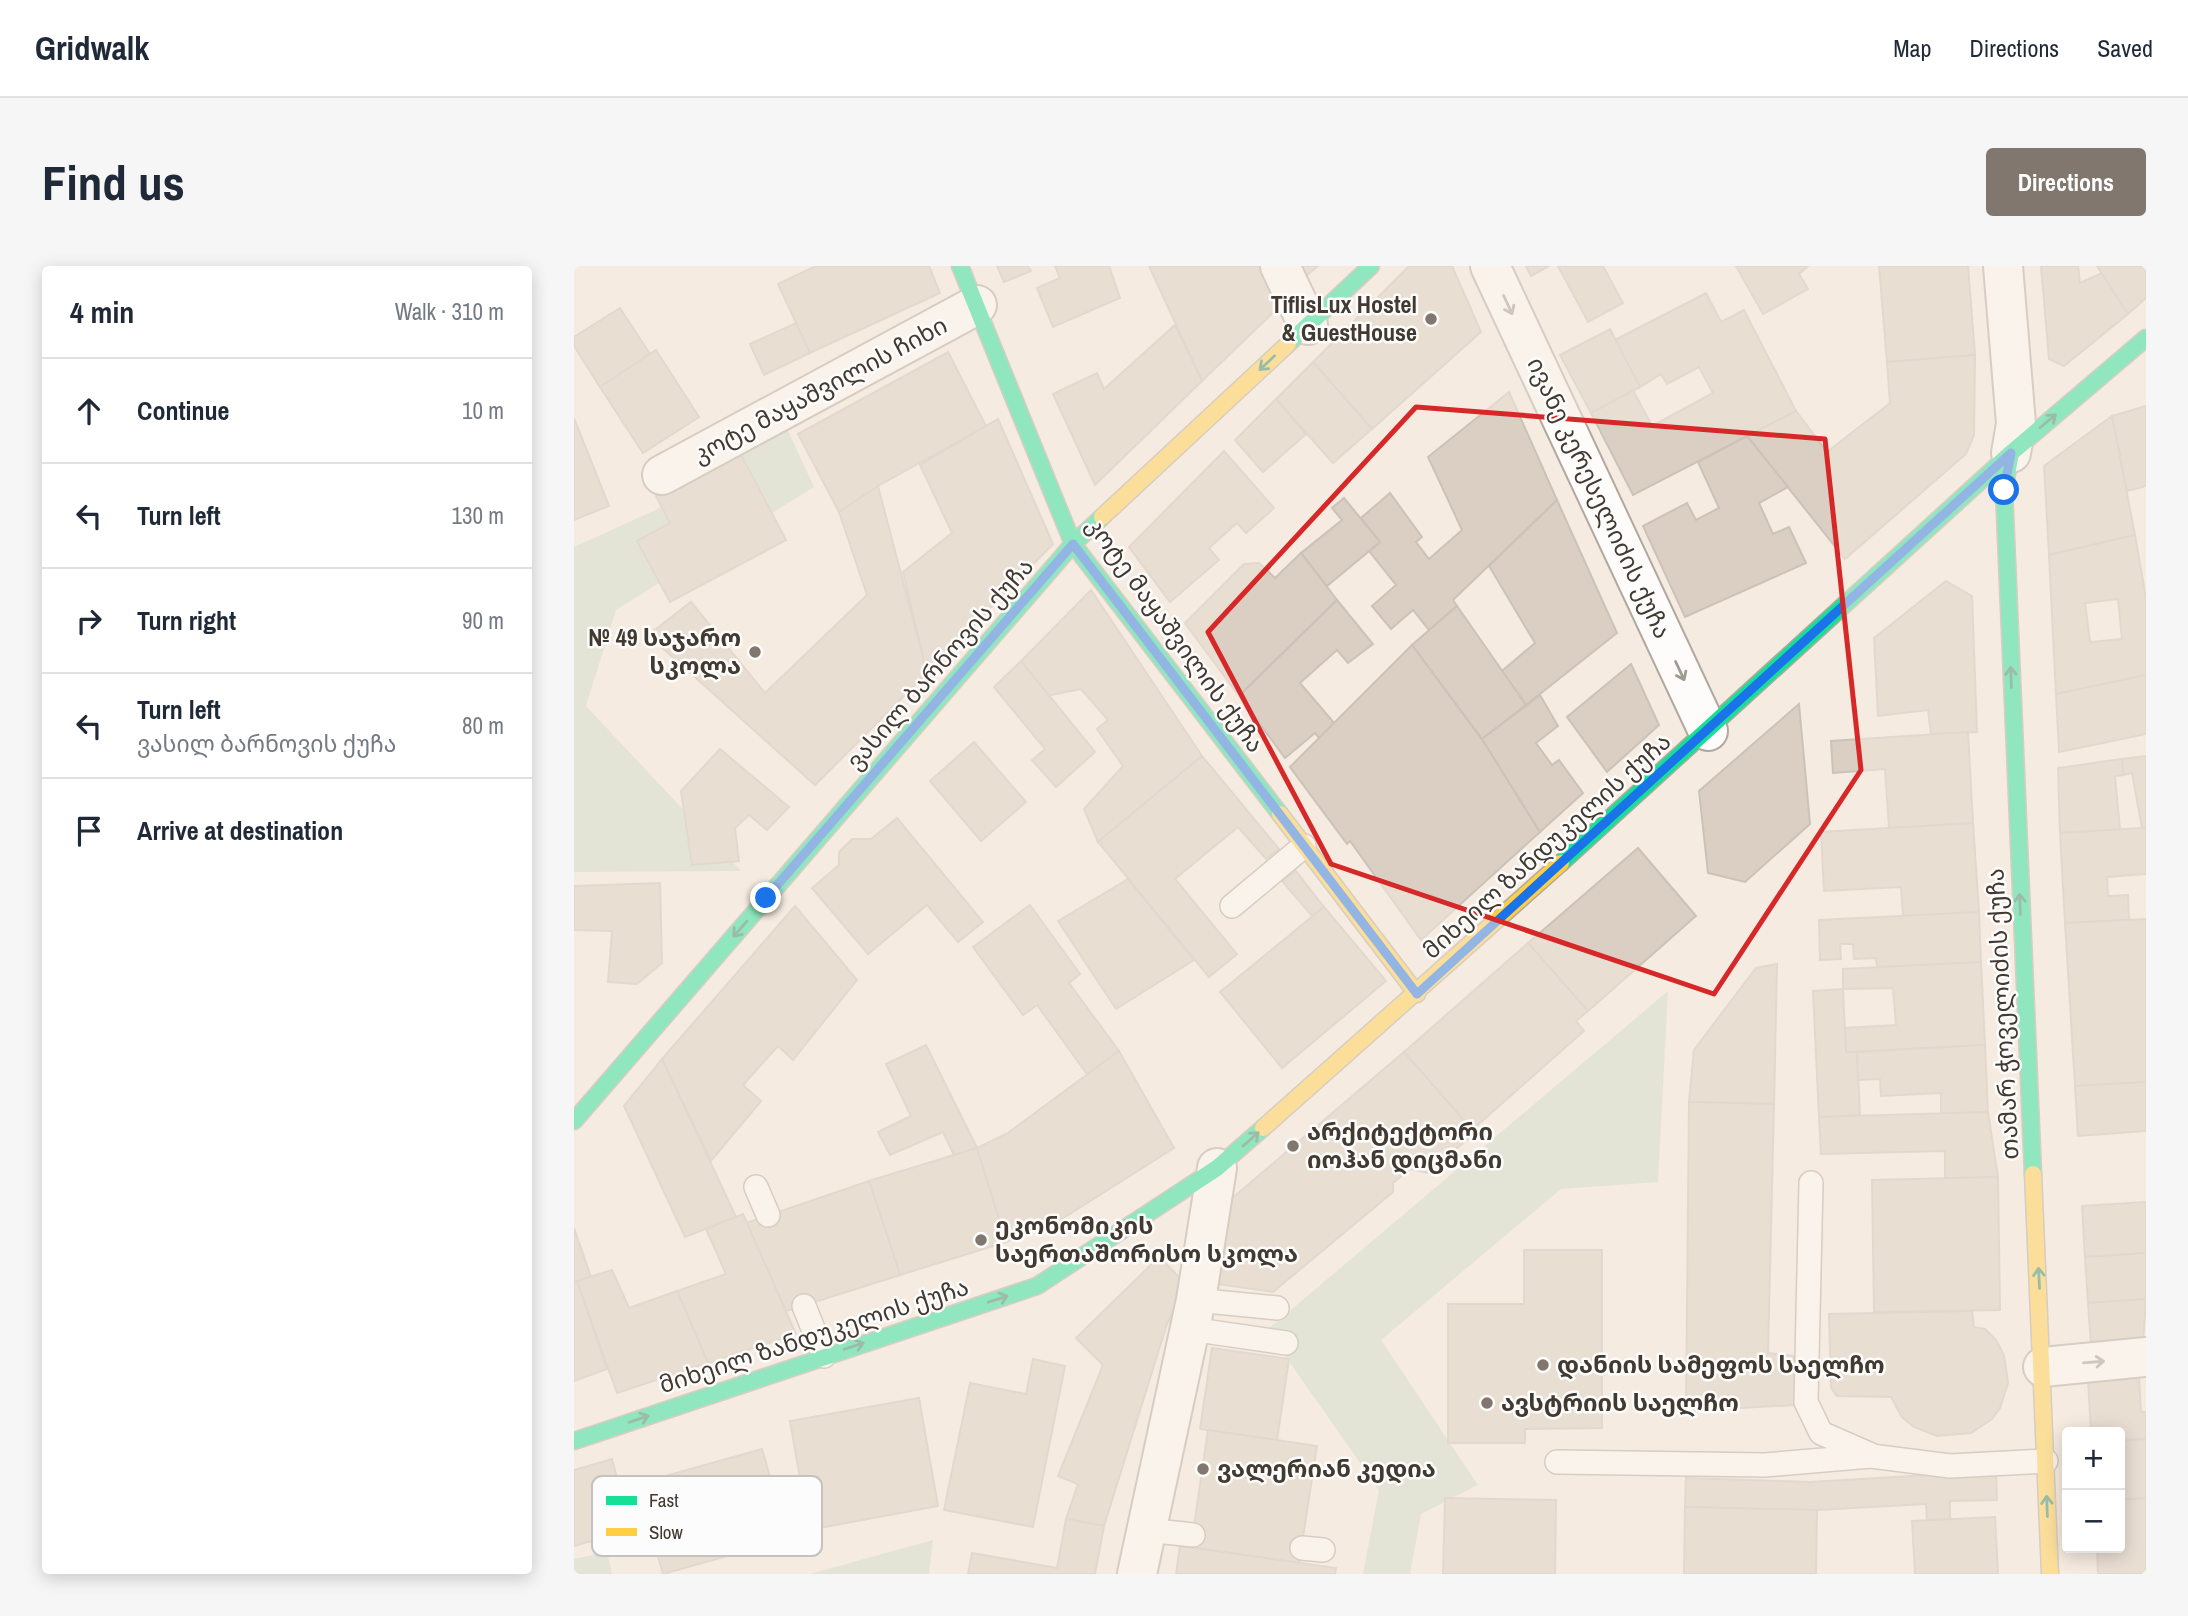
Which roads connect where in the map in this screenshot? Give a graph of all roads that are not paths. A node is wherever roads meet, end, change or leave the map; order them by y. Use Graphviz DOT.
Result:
graph roads {
  1 [pos="960,266"];
  2 [pos="1280,266"];
  3 [pos="1371,266"];
  4 [pos="1490,266"];
  5 [pos="2003,266"];
  6 [pos="977,305"];
  7 [pos="1308,325"];
  8 [pos="2146,338"];
  9 [pos="2011,453"];
  10 [pos="662,475"];
  11 [pos="1073,544"];
  12 [pos="1708,731"];
  13 [pos="1304,846"];
  14 [pos="1232,906"];
  15 [pos="1417,994"];
  16 [pos="574,1121"];
  17 [pos="1217,1168"];
  18 [pos="1811,1183"];
  19 [pos="756,1187"];
  20 [pos="768,1215"];
  21 [pos="804,1306"];
  22 [pos="1277,1308"];
  23 [pos="1193,1314"];
  24 [pos="1286,1343"];
  25 [pos="824,1356"];
  26 [pos="2146,1357"];
  27 [pos="2043,1367"];
  28 [pos="574,1441"];
  29 [pos="1871,1456"];
  30 [pos="2046,1461"];
  31 [pos="1557,1462"];
  32 [pos="1146,1531"];
  33 [pos="1192,1535"];
  34 [pos="1137,1574"];
  35 [pos="2050,1574"];
  1 -- 6 [label="street, კოტე მაყაშვილის ქუჩა"];
  2 -- 7 [label="street"];
  3 -- 7 [label="street, ვასილ ბარნოვის ქუჩა"];
  4 -- 12 [label="street, ივანე კერესელიძის ქუჩა, one-way"];
  5 -- 9 [label="street"];
  6 -- 10 [label="street, კოტე მაყაშვილის ჩიხი"];
  6 -- 11 [label="street, კოტე მაყაშვილის ქუჩა"];
  7 -- 11 [label="street, ვასილ ბარნოვის ქუჩა, one-way"];
  9 -- 8 [label="street, მიხეილ ზანდუკელის ქუჩა, one-way"];
  9 -- 12 [label="street, მიხეილ ზანდუკელის ქუჩა"];
  27 -- 9 [label="street, თამარ ჭოველიძის ქუჩა, one-way"];
  11 -- 13 [label="street, კოტე მაყაშვილის ქუჩა"];
  11 -- 16 [label="street, ვასილ ბარნოვის ქუჩა, one-way"];
  12 -- 15 [label="street, მიხეილ ზანდუკელის ქუჩა"];
  13 -- 14 [label="lane"];
  13 -- 15 [label="street, კოტე მაყაშვილის ქუჩა"];
  17 -- 15 [label="street, მიხეილ ზანდუკელის ქუჩა, one-way"];
  17 -- 23 [label="street"];
  25 -- 17 [label="street, მიხეილ ზანდუკელის ქუჩა, one-way"];
  18 -- 29 [label="lane"];
  19 -- 20 [label="lane"];
  21 -- 25 [label="lane"];
  22 -- 23 [label="lane"];
  23 -- 24 [label="lane"];
  23 -- 32 [label="street"];
  28 -- 25 [label="street, მიხეილ ზანდუკელის ქუჩა, one-way"];
  27 -- 26 [label="street, one-way"];
  27 -- 30 [label="street, თამარ ჭოველიძის ქუჩა"];
  29 -- 30 [label="lane"];
  29 -- 31 [label="lane"];
  35 -- 30 [label="street, თამარ ჭოველიძის ქუჩა, one-way"];
  32 -- 33 [label="lane"];
  32 -- 34 [label="street"];
}
